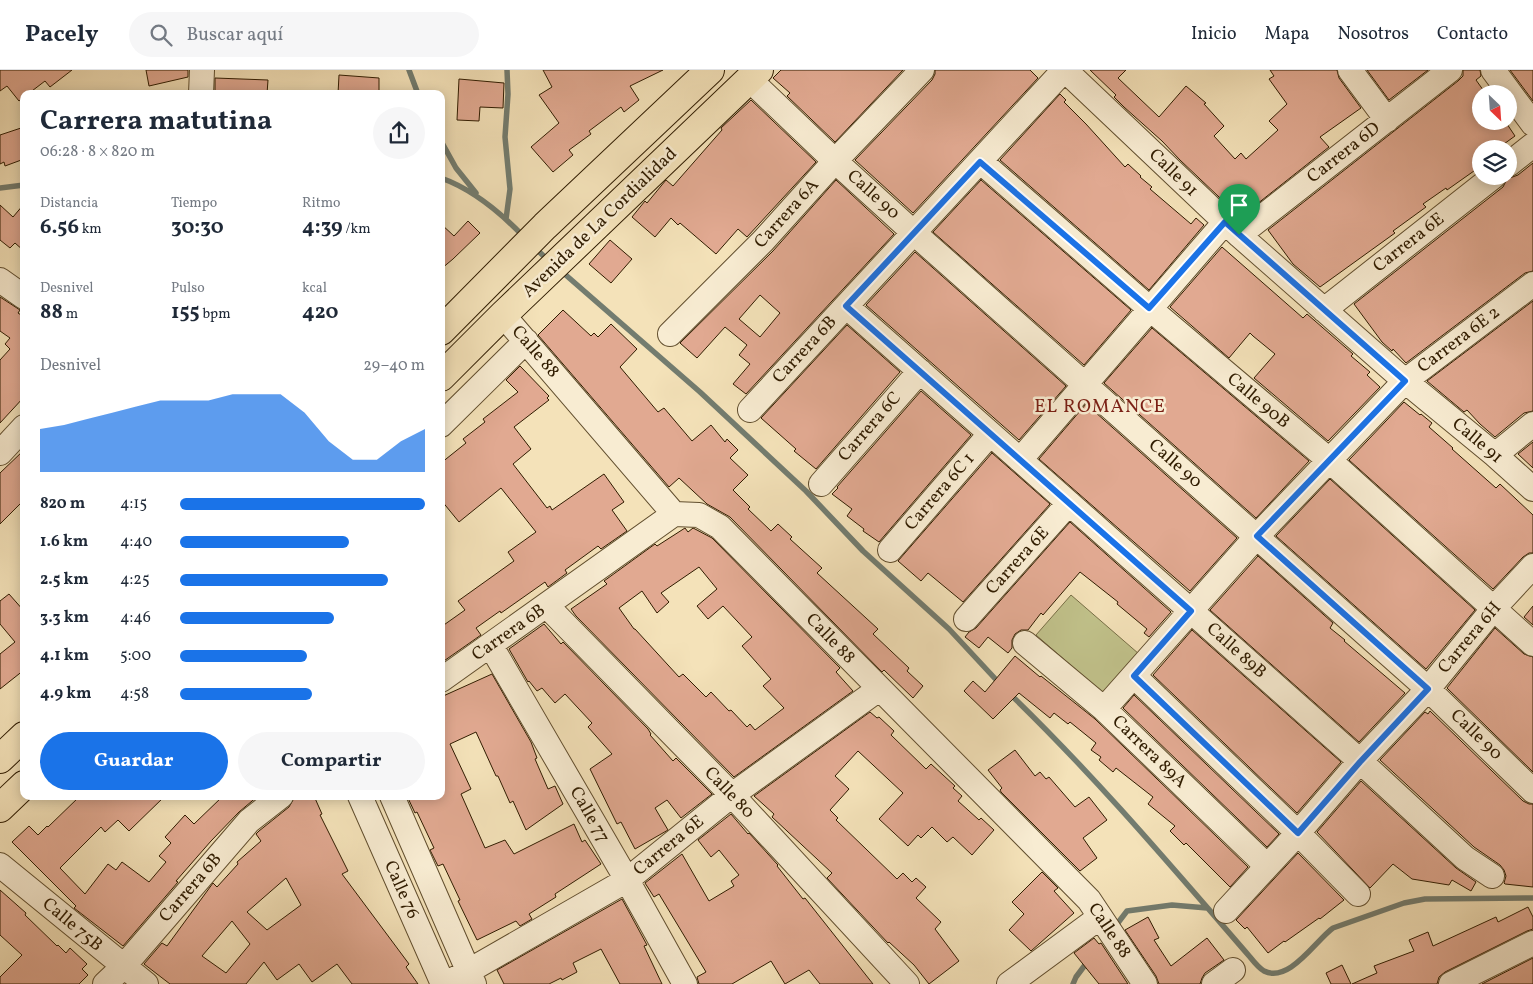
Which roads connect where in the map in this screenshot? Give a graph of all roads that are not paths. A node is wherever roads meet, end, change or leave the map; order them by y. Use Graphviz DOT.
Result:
graph roads {
  1 [pos="202,70"];
  2 [pos="710,70"];
  3 [pos="922,70"];
  4 [pos="1065,70"];
  5 [pos="1350,70"];
  6 [pos="1450,70"];
  7 [pos="1493,70"];
  8 [pos="749,76"];
  9 [pos="202,90"];
  10 [pos="1387,120"];
  11 [pos="1533,124"];
  12 [pos="1533,145"];
  13 [pos="1517,158"];
  14 [pos="835,161"];
  15 [pos="980,162"];
  16 [pos="1483,185"];
  17 [pos="1232,228"];
  18 [pos="913,232"];
  19 [pos="0,280"];
  20 [pos="1533,284"];
  21 [pos="20,294"];
  22 [pos="846,306"];
  23 [pos="1149,308"];
  24 [pos="1324,310"];
  25 [pos="498,321"];
  26 [pos="445,326"];
  27 [pos="670,334"];
  28 [pos="521,346"];
  29 [pos="920,371"];
  30 [pos="445,373"];
  31 [pos="1405,381"];
  32 [pos="1085,384"];
  33 [pos="750,410"];
  34 [pos="445,421"];
  35 [pos="1533,424"];
  36 [pos="20,431"];
  37 [pos="990,434"];
  38 [pos="0,452"];
  39 [pos="1495,455"];
  40 [pos="1020,460"];
  41 [pos="1329,460"];
  42 [pos="821,484"];
  43 [pos="1533,489"];
  44 [pos="1069,503"];
  45 [pos="668,518"];
  46 [pos="1257,536"];
  47 [pos="890,550"];
  48 [pos="1533,566"];
  49 [pos="547,606"];
  50 [pos="1494,608"];
  51 [pos="1191,611"];
  52 [pos="966,619"];
  53 [pos="1025,643"];
  54 [pos="1533,644"];
  55 [pos="491,646"];
  56 [pos="1134,676"];
  57 [pos="445,677"];
  58 [pos="879,689"];
  59 [pos="1428,689"];
  60 [pos="1104,709"];
  61 [pos="20,740"];
  62 [pos="0,759"];
  63 [pos="1360,762"];
  64 [pos="20,789"];
  65 [pos="1533,791"];
  66 [pos="732,795"];
  67 [pos="276,800"];
  68 [pos="362,800"];
  69 [pos="394,800"];
  70 [pos="0,808"];
  71 [pos="1298,833"];
  72 [pos="0,865"];
  73 [pos="1267,866"];
  74 [pos="1492,876"];
  75 [pos="627,880"];
  76 [pos="1358,894"];
  77 [pos="1226,911"];
  78 [pos="1100,917"];
  79 [pos="1533,943"];
  80 [pos="123,967"];
  81 [pos="1233,970"];
  82 [pos="471,977"];
  83 [pos="104,984"];
  84 [pos="146,984"];
  85 [pos="445,984"];
  86 [pos="685,984"];
  87 [pos="907,984"];
  88 [pos="1009,984"];
  89 [pos="1145,984"];
  90 [pos="1214,984"];
  91 [pos="1451,984"];
  1 -- 9 [label="street"];
  2 -- 26 [label="main road, Avenida de La Cordialidad"];
  3 -- 14 [label="street, Carrera 6A"];
  4 -- 15 [label="street, Carrera 6B"];
  4 -- 17 [label="street, Calle 91"];
  5 -- 10 [label="street"];
  6 -- 10 [label="street, Carrera 6D"];
  7 -- 11 [label="street"];
  8 -- 14 [label="street, Calle 90"];
  8 -- 25 [label="main road, Avenida de La Cordialidad"];
  10 -- 17 [label="street, Carrera 6D"];
  12 -- 13 [label="street"];
  14 -- 18 [label="street, Calle 90"];
  14 -- 27 [label="street, Carrera 6A"];
  15 -- 18 [label="street, Carrera 6B"];
  15 -- 23 [label="street, Calle 90B"];
  16 -- 24 [label="street, Carrera 6E"];
  17 -- 23 [label="street, Carrera 6D"];
  17 -- 24 [label="street, Calle 91"];
  18 -- 22 [label="street, Carrera 6B"];
  18 -- 32 [label="street, Calle 90"];
  19 -- 21 [label="street"];
  20 -- 31 [label="street, Carrera 6E 2"];
  22 -- 29 [label="street, Calle 89B"];
  22 -- 33 [label="street, Carrera 6B"];
  23 -- 32 [label="street, Carrera 6D"];
  23 -- 41 [label="street, Calle 90B"];
  24 -- 31 [label="street, Calle 91"];
  25 -- 28 [label="street, Calle 88"];
  25 -- 30 [label="main road, Avenida de La Cordialidad"];
  28 -- 34 [label="street"];
  28 -- 45 [label="street, Calle 88"];
  29 -- 37 [label="street, Calle 89B"];
  29 -- 42 [label="street, Carrera 6C"];
  31 -- 39 [label="street, Calle 91"];
  31 -- 41 [label="street, Carrera 6E 2"];
  32 -- 40 [label="street, Carrera 6D"];
  32 -- 46 [label="street, Calle 90"];
  35 -- 39 [label="street"];
  36 -- 38 [label="street"];
  37 -- 40 [label="street, Calle 89B"];
  37 -- 47 [label="street, Carrera 6C 1"];
  39 -- 43 [label="street, Calle 91"];
  40 -- 44 [label="street, Calle 89B"];
  41 -- 46 [label="street, Carrera 6E 2"];
  41 -- 50 [label="street, Calle 90B"];
  44 -- 51 [label="street, Calle 89B"];
  44 -- 52 [label="street, Carrera 6E"];
  45 -- 49 [label="street, Carrera 6B"];
  45 -- 58 [label="street, Calle 88"];
  46 -- 51 [label="street, Carrera 6E 2"];
  46 -- 59 [label="street, Calle 90"];
  48 -- 50 [label="street, Carrera 6H"];
  49 -- 55 [label="street, Carrera 6B"];
  49 -- 66 [label="street, Calle 80"];
  50 -- 54 [label="street, Calle 90B"];
  50 -- 59 [label="street, Carrera 6H"];
  51 -- 56 [label="street, Carrera 6E 2"];
  51 -- 63 [label="street, Calle 89B"];
  53 -- 60 [label="street, Carrera 89A"];
  55 -- 57 [label="street, Carrera 6B"];
  55 -- 75 [label="street, Calle 77"];
  56 -- 60 [label="street, Carrera 6E 2"];
  56 -- 71 [label="street"];
  58 -- 66 [label="street, Carrera 6E"];
  58 -- 78 [label="street, Calle 88"];
  59 -- 63 [label="street, Carrera 6H"];
  59 -- 65 [label="street, Calle 90"];
  60 -- 73 [label="street, Carrera 89A"];
  61 -- 62 [label="main road"];
  63 -- 71 [label="street, Carrera 6H"];
  63 -- 74 [label="street, Calle 89B"];
  64 -- 70 [label="main road"];
  66 -- 75 [label="street, Carrera 6E"];
  66 -- 87 [label="street, Calle 80"];
  67 -- 80 [label="street, Carrera 6B"];
  68 -- 85 [label="street, Calle 76"];
  69 -- 82 [label="street, Calle 76"];
  71 -- 73 [label="street, Carrera 6H"];
  71 -- 76 [label="street"];
  72 -- 80 [label="street, Calle 75B"];
  73 -- 77 [label="street, Carrera 6H"];
  75 -- 82 [label="street, Carrera 6E"];
  75 -- 86 [label="street, Calle 77"];
  78 -- 88 [label="street"];
  78 -- 89 [label="street, Calle 88"];
  79 -- 91 [label="street"];
  80 -- 83 [label="street, Carrera 6B"];
  80 -- 84 [label="street, Calle 75B"];
  81 -- 90 [label="street"];
  82 -- 85 [label="street, Carrera 6E"];
}
